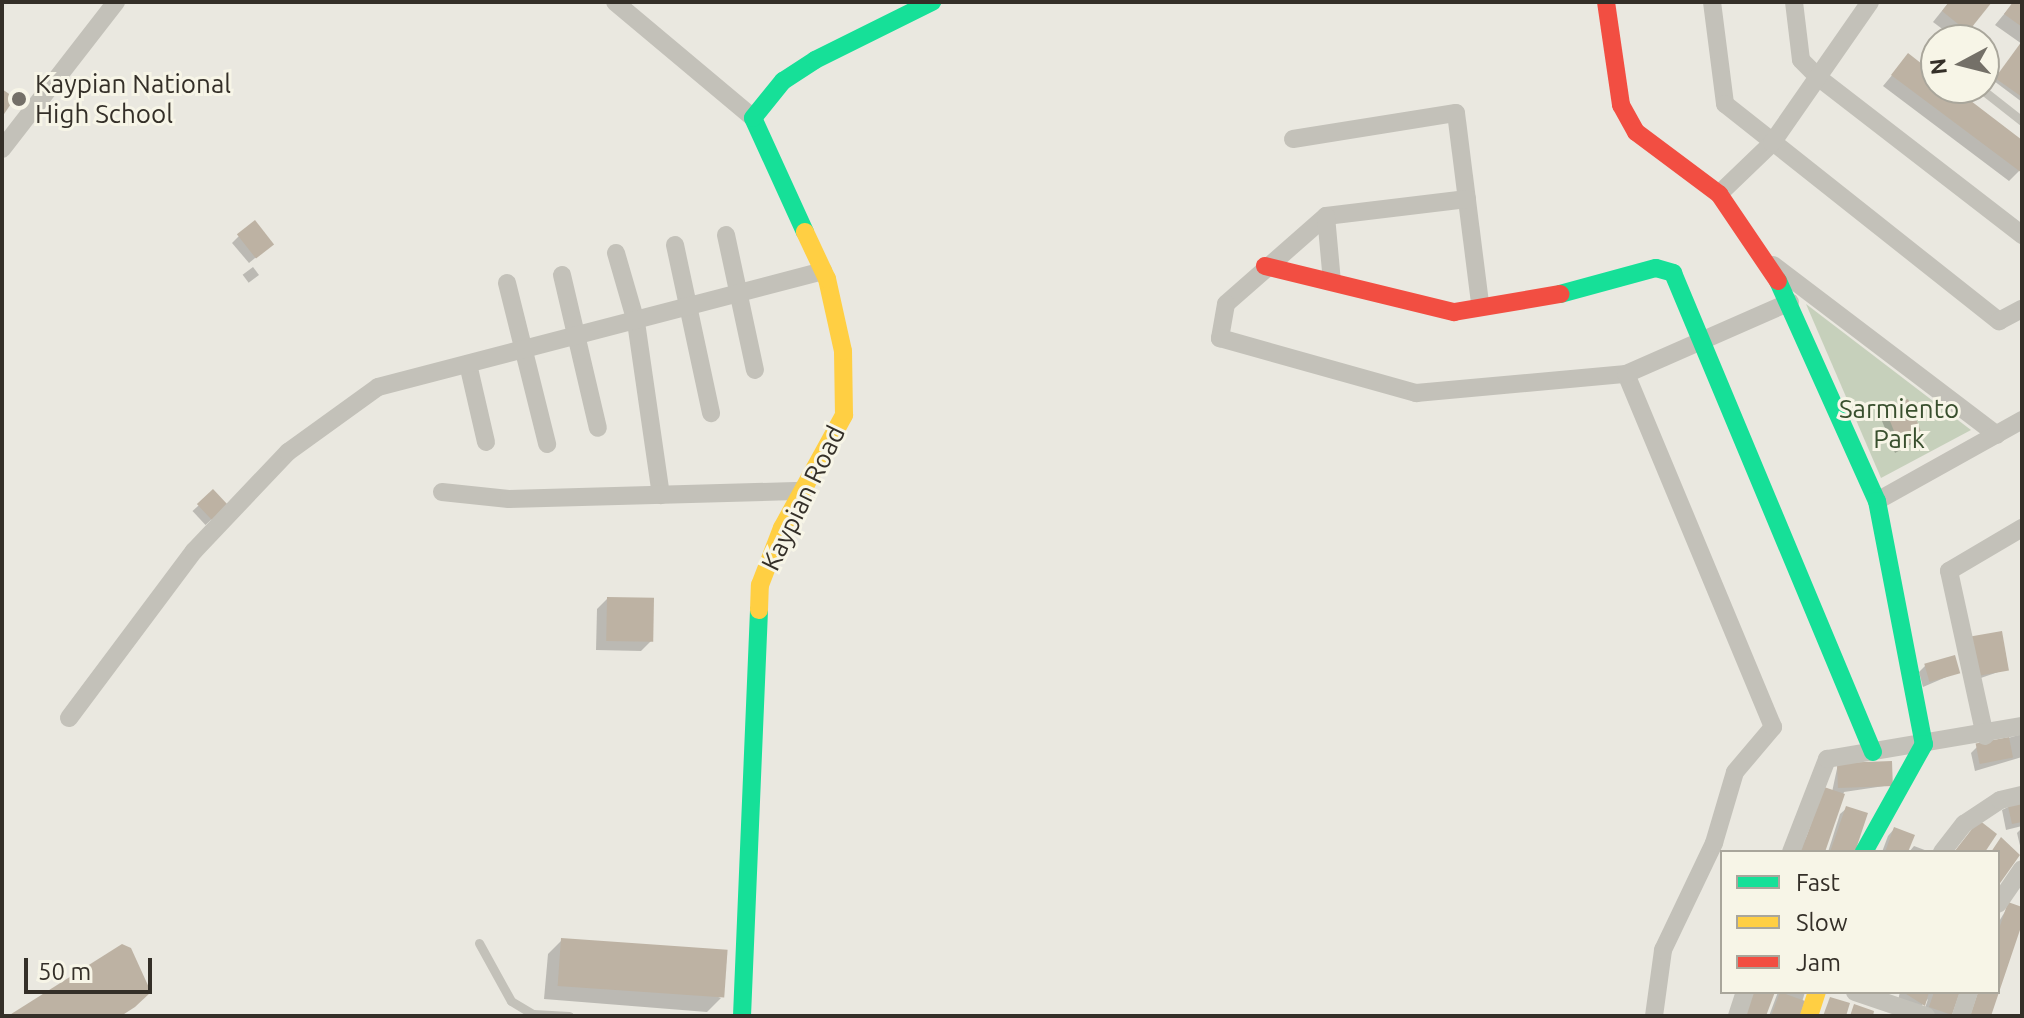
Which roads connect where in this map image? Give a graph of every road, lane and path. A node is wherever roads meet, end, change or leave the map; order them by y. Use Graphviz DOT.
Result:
graph roads {
  1 [pos="116,2"];
  2 [pos="615,2"];
  3 [pos="932,2"];
  4 [pos="1606,2"];
  5 [pos="1712,2"];
  6 [pos="1794,2"];
  7 [pos="1870,2"];
  8 [pos="1819,78"];
  9 [pos="2000,104"];
  10 [pos="753,118"];
  11 [pos="2022,121"];
  12 [pos="1293,139"];
  13 [pos="1772,143"];
  14 [pos="2,147"];
  15 [pos="1719,194"];
  16 [pos="1467,199"];
  17 [pos="1326,216"];
  18 [pos="726,235"];
  19 [pos="2022,235"];
  20 [pos="675,245"];
  21 [pos="616,253"];
  22 [pos="1770,263"];
  23 [pos="1265,266"];
  24 [pos="823,271"];
  25 [pos="562,275"];
  26 [pos="1332,282"];
  27 [pos="507,283"];
  28 [pos="742,294"];
  29 [pos="1790,302"];
  30 [pos="1480,304"];
  31 [pos="692,309"];
  32 [pos="2022,309"];
  33 [pos="636,322"];
  34 [pos="1705,338"];
  35 [pos="581,339"];
  36 [pos="526,354"];
  37 [pos="468,364"];
  38 [pos="755,370"];
  39 [pos="1626,374"];
  40 [pos="711,413"];
  41 [pos="2022,420"];
  42 [pos="598,428"];
  43 [pos="1997,435"];
  44 [pos="486,442"];
  45 [pos="547,444"];
  46 [pos="804,491"];
  47 [pos="442,492"];
  48 [pos="661,495"];
  49 [pos="1877,501"];
  50 [pos="2022,528"];
  51 [pos="69,718"];
  52 [pos="2022,726"];
  53 [pos="1985,736"];
  54 [pos="1924,744"];
  55 [pos="1873,752"];
  56 [pos="2022,795"];
  57 [pos="1792,850"];
  58 [pos="1865,850"];
  59 [pos="1944,850"];
  60 [pos="2022,869"];
  61 [pos="2000,901"];
  62 [pos="479,943"];
  63 [pos="1744,994"];
  64 [pos="1816,994"];
  65 [pos="1861,994"];
  66 [pos="1968,994"];
  67 [pos="1891,1004"];
  68 [pos="569,1016"];
  69 [pos="742,1016"];
  70 [pos="1654,1016"];
  71 [pos="1737,1016"];
  72 [pos="1809,1016"];
  73 [pos="1926,1016"];
  74 [pos="1961,1016"];
  1 -- 14 [label="street"];
  2 -- 10 [label="street"];
  3 -- 10 [label="street"];
  4 -- 15 [label="street"];
  5 -- 13 [label="street"];
  6 -- 8 [label="street"];
  7 -- 8 [label="street"];
  8 -- 13 [label="street"];
  8 -- 19 [label="street"];
  9 -- 11 [label="lane"];
  10 -- 24 [label="street, Kaypian Road"];
  12 -- 16 [label="street"];
  13 -- 15 [label="street"];
  13 -- 32 [label="street"];
  15 -- 22 [label="street"];
  16 -- 17 [label="street"];
  16 -- 30 [label="street"];
  17 -- 23 [label="street"];
  17 -- 26 [label="street"];
  18 -- 28 [label="street"];
  20 -- 31 [label="street"];
  21 -- 33 [label="street"];
  22 -- 29 [label="street"];
  22 -- 43 [label="street"];
  23 -- 26 [label="street"];
  23 -- 39 [label="street"];
  24 -- 28 [label="street"];
  24 -- 46 [label="street, Kaypian Road"];
  25 -- 35 [label="street"];
  26 -- 30 [label="street"];
  27 -- 36 [label="street"];
  28 -- 31 [label="street"];
  28 -- 38 [label="street"];
  29 -- 34 [label="street"];
  29 -- 49 [label="street"];
  30 -- 34 [label="street"];
  31 -- 33 [label="street"];
  31 -- 40 [label="street"];
  33 -- 35 [label="street"];
  33 -- 48 [label="street"];
  34 -- 39 [label="street"];
  34 -- 55 [label="street"];
  35 -- 36 [label="street"];
  35 -- 42 [label="street"];
  36 -- 37 [label="street"];
  36 -- 45 [label="street"];
  37 -- 44 [label="street"];
  37 -- 51 [label="street"];
  39 -- 70 [label="street"];
  41 -- 43 [label="street"];
  43 -- 49 [label="street"];
  46 -- 48 [label="street"];
  46 -- 69 [label="street, Kaypian Road"];
  47 -- 48 [label="street"];
  49 -- 54 [label="street"];
  50 -- 53 [label="street"];
  52 -- 53 [label="street"];
  53 -- 54 [label="street"];
  54 -- 55 [label="street"];
  54 -- 58 [label="street"];
  55 -- 57 [label="street"];
  56 -- 59 [label="street"];
  60 -- 61 [label="street"];
  62 -- 68 [label="lane"];
  63 -- 71 [label="street"];
  64 -- 72 [label="street"];
  65 -- 67 [label="street"];
  66 -- 74 [label="street"];
  67 -- 73 [label="street"];
}
